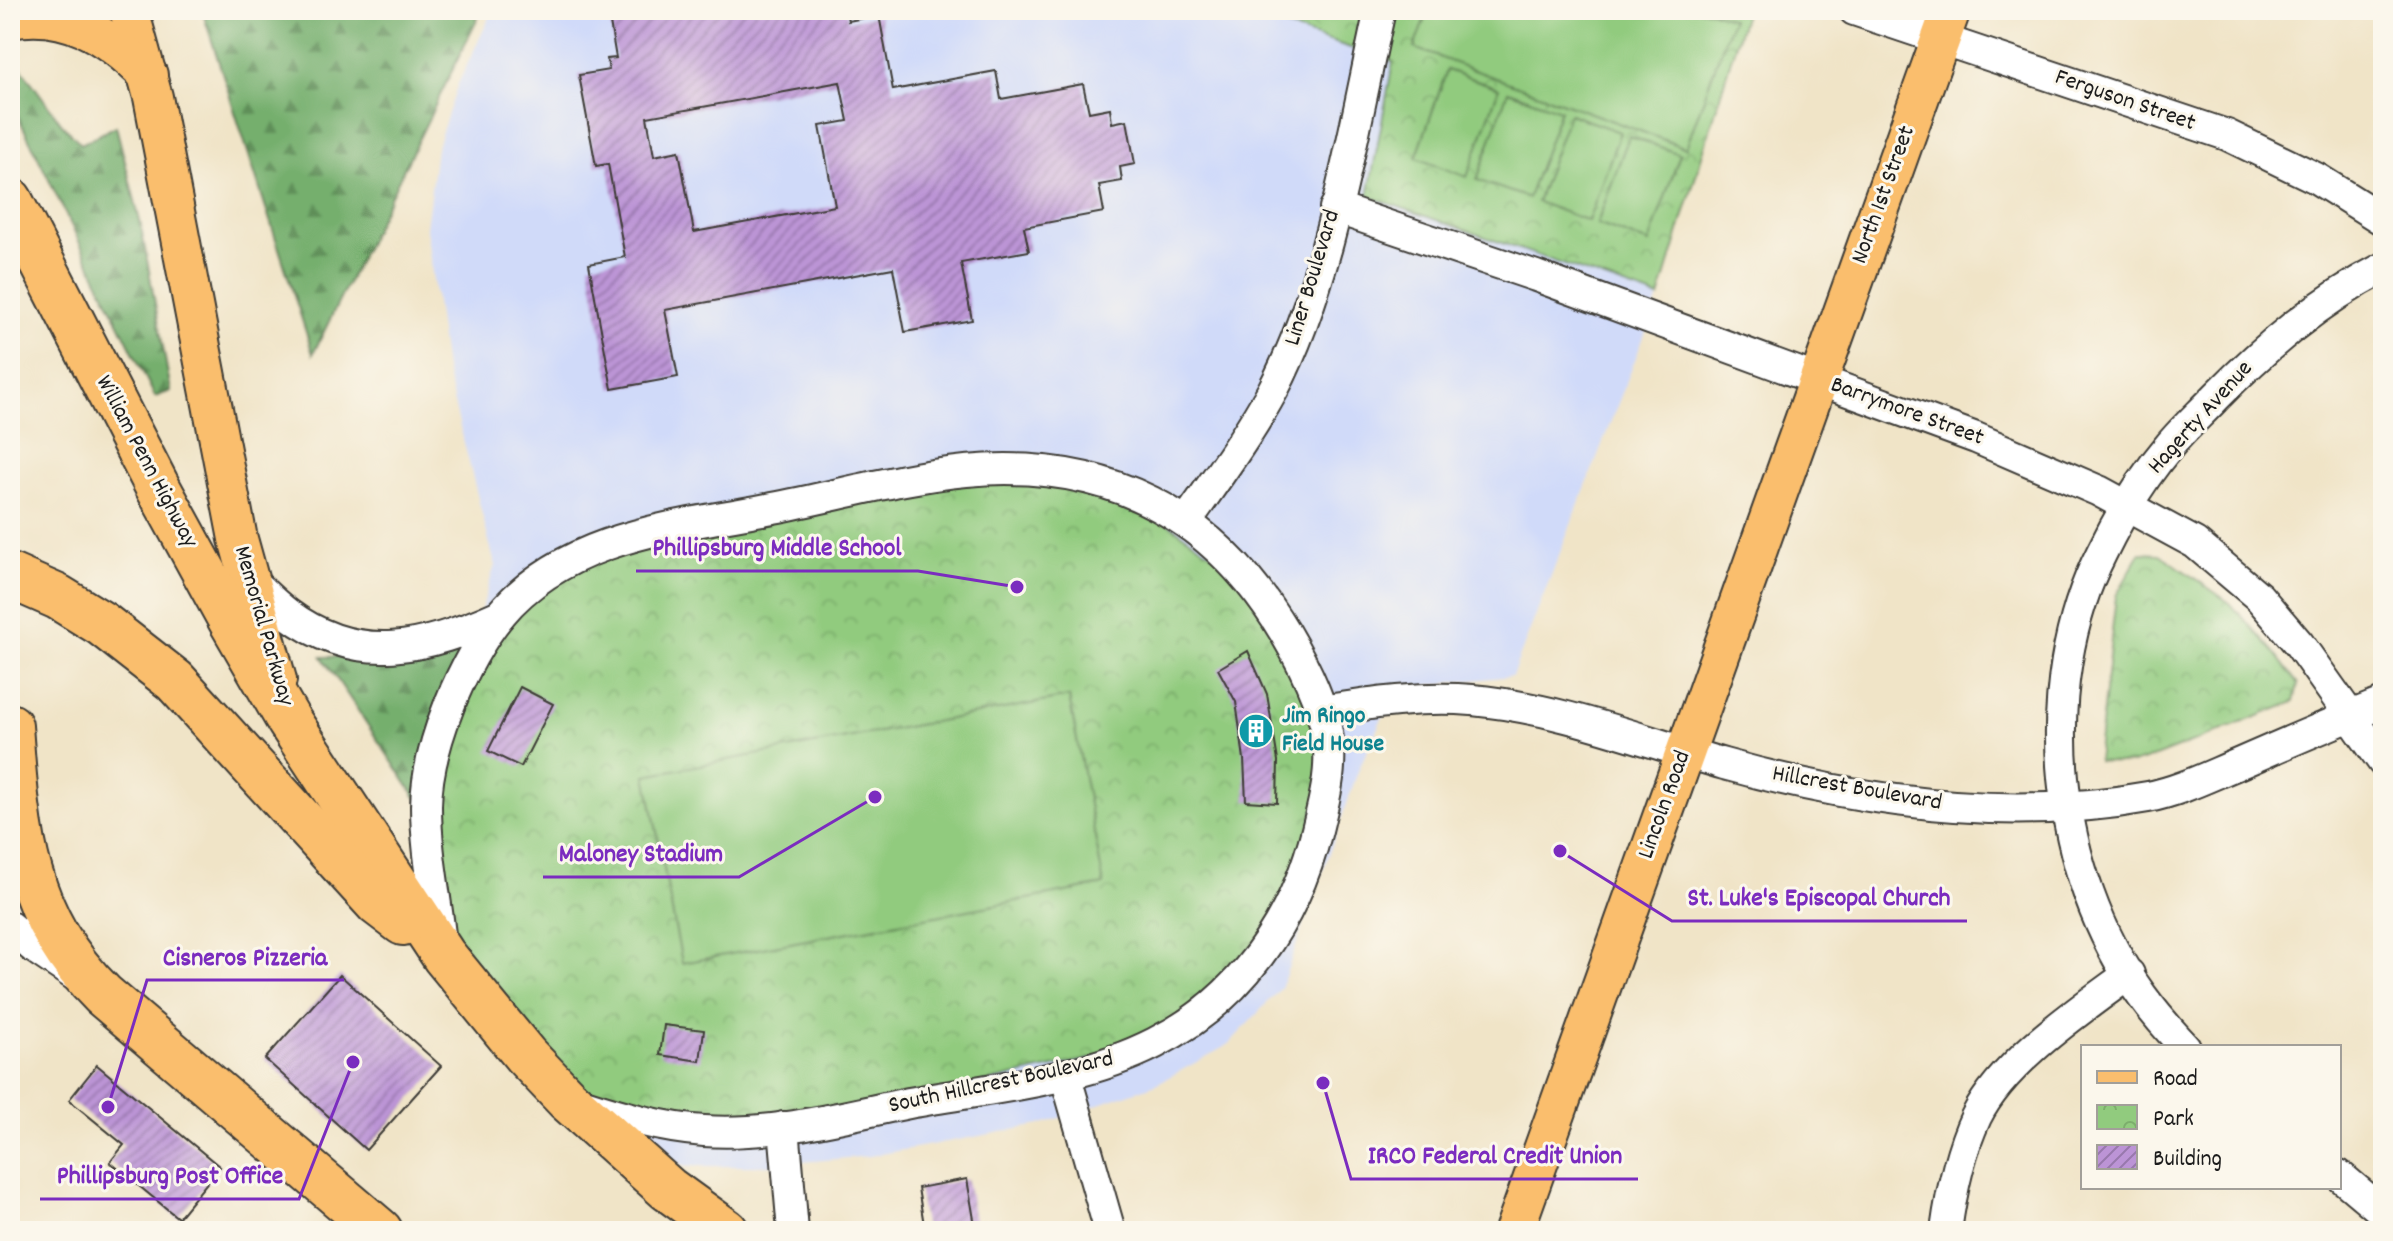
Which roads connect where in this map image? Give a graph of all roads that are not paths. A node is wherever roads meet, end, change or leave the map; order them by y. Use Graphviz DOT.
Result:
graph roads {
  1 [pos="129,10"];
  2 [pos="1380,10"];
  3 [pos="1854,10"];
  4 [pos="10,19"];
  5 [pos="1945,24"];
  6 [pos="148,75"];
  7 [pos="10,200"];
  8 [pos="1335,208"];
  9 [pos="2383,220"];
  10 [pos="2383,268"];
  11 [pos="1818,379"];
  12 [pos="2128,507"];
  13 [pos="1186,522"];
  14 [pos="247,577"];
  15 [pos="19,580"];
  16 [pos="500,615"];
  17 [pos="2383,703"];
  18 [pos="1322,711"];
  19 [pos="2350,716"];
  20 [pos="289,721"];
  21 [pos="10,726"];
  22 [pos="1685,751"];
  23 [pos="2383,762"];
  24 [pos="2067,807"];
  25 [pos="10,927"];
  26 [pos="442,952"];
  27 [pos="2129,974"];
  28 [pos="103,995"];
  29 [pos="2183,1045"];
  30 [pos="1065,1074"];
  31 [pos="567,1099"];
  32 [pos="784,1127"];
  33 [pos="2341,1177"];
  34 [pos="2383,1212"];
  35 [pos="380,1231"];
  36 [pos="726,1231"];
  37 [pos="793,1231"];
  38 [pos="1110,1231"];
  39 [pos="1514,1231"];
  40 [pos="1946,1231"];
  1 -- 6 [label="main road, Memorial Parkway"];
  2 -- 8 [label="street, Liner Boulevard"];
  3 -- 5 [label="street, Ferguson Street"];
  4 -- 6 [label="main road"];
  5 -- 9 [label="street, Ferguson Street"];
  5 -- 11 [label="main road, North 1st Street"];
  6 -- 14 [label="main road, Memorial Parkway"];
  7 -- 20 [label="highway, William Penn Highway"];
  8 -- 11 [label="street, Barrymore Street"];
  8 -- 13 [label="street, Liner Boulevard"];
  10 -- 12 [label="street, Hagerty Avenue"];
  11 -- 12 [label="street, Barrymore Street"];
  11 -- 22 [label="main road, Lincoln Road"];
  12 -- 19 [label="street, Barrymore Street"];
  12 -- 24 [label="street, Hagerty Avenue"];
  13 -- 16 [label="street, South Hillcrest Boulevard"];
  13 -- 18 [label="street, South Hillcrest Boulevard"];
  14 -- 16 [label="street"];
  14 -- 20 [label="main road, Memorial Parkway"];
  15 -- 26 [label="highway"];
  16 -- 26 [label="street"];
  17 -- 19 [label="street, Hillcrest Boulevard"];
  18 -- 22 [label="street, Hillcrest Boulevard"];
  18 -- 30 [label="street, South Hillcrest Boulevard"];
  19 -- 23 [label="street, Barrymore Street"];
  19 -- 24 [label="street, Hillcrest Boulevard"];
  20 -- 26 [label="highway, Memorial Parkway"];
  21 -- 28 [label="highway"];
  22 -- 24 [label="street, Hillcrest Boulevard"];
  22 -- 39 [label="main road, Lincoln Road"];
  24 -- 27 [label="street, Hagerty Avenue"];
  25 -- 28 [label="street"];
  26 -- 31 [label="highway, Memorial Parkway"];
  27 -- 29 [label="street, Hagerty Avenue"];
  27 -- 40 [label="street"];
  28 -- 35 [label="highway"];
  30 -- 32 [label="street, South Hillcrest Boulevard"];
  30 -- 38 [label="street"];
  31 -- 32 [label="street, South Hillcrest Boulevard"];
  31 -- 36 [label="highway, Memorial Parkway"];
  32 -- 37 [label="street"];
  33 -- 34 [label="street"];
}
